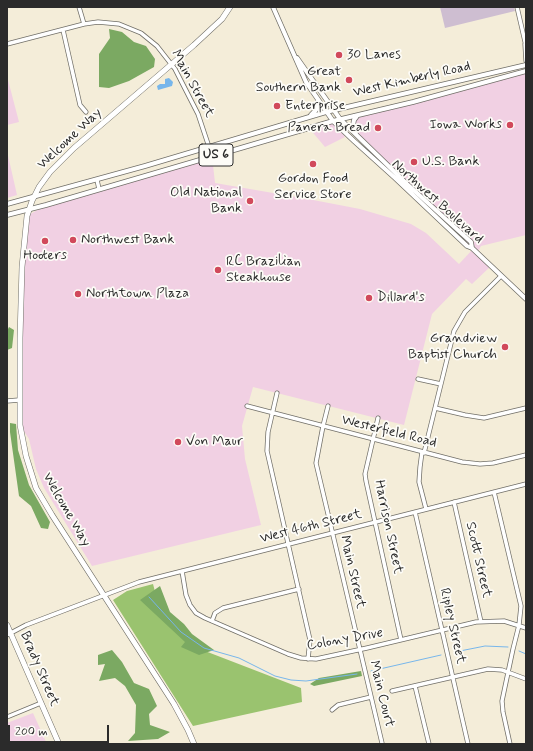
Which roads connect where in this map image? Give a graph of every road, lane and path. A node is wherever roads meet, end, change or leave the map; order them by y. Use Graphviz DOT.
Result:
graph roads {
  1 [pos="79,7"];
  2 [pos="233,7"];
  3 [pos="273,7"];
  4 [pos="516,7"];
  5 [pos="229,9"];
  6 [pos="84,24"];
  7 [pos="63,30"];
  8 [pos="524,39"];
  9 [pos="7,44"];
  10 [pos="526,46"];
  11 [pos="292,51"];
  12 [pos="526,61"];
  13 [pos="172,64"];
  14 [pos="526,65"];
  15 [pos="526,72"];
  16 [pos="317,99"];
  17 [pos="333,110"];
  18 [pos="86,112"];
  19 [pos="326,112"];
  20 [pos="360,114"];
  21 [pos="304,119"];
  22 [pos="340,119"];
  23 [pos="333,121"];
  24 [pos="358,138"];
  25 [pos="209,147"];
  26 [pos="212,156"];
  27 [pos="97,180"];
  28 [pos="99,189"];
  29 [pos="34,197"];
  30 [pos="7,204"];
  31 [pos="30,209"];
  32 [pos="7,215"];
  33 [pos="472,248"];
  34 [pos="501,276"];
  35 [pos="526,299"];
  36 [pos="418,379"];
  37 [pos="441,384"];
  38 [pos="277,393"];
  39 [pos="19,400"];
  40 [pos="7,401"];
  41 [pos="247,406"];
  42 [pos="328,406"];
  43 [pos="435,408"];
  44 [pos="526,408"];
  45 [pos="272,413"];
  46 [pos="378,418"];
  47 [pos="323,426"];
  48 [pos="373,440"];
  49 [pos="423,453"];
  50 [pos="526,455"];
  51 [pos="526,484"];
  52 [pos="494,492"];
  53 [pos="454,502"];
  54 [pos="426,509"];
  55 [pos="415,512"];
  56 [pos="375,522"];
  57 [pos="332,533"];
  58 [pos="288,544"];
  59 [pos="182,571"];
  60 [pos="299,589"];
  61 [pos="104,595"];
  62 [pos="212,621"];
  63 [pos="481,622"];
  64 [pos="7,625"];
  65 [pos="519,625"];
  66 [pos="526,628"];
  67 [pos="442,630"];
  68 [pos="9,634"];
  69 [pos="401,640"];
  70 [pos="359,650"];
  71 [pos="308,659"];
  72 [pos="508,672"];
  73 [pos="453,677"];
  74 [pos="526,679"];
  75 [pos="415,686"];
  76 [pos="392,691"];
  77 [pos="371,697"];
  78 [pos="41,703"];
  79 [pos="332,710"];
  80 [pos="7,717"];
  81 [pos="382,743"];
  82 [pos="59,744"];
  83 [pos="194,744"];
  84 [pos="429,744"];
  85 [pos="468,744"];
  86 [pos="510,744"];
  1 -- 6 [label="street"];
  2 -- 5 [label="highway, Welcome Way"];
  3 -- 11 [label="main road"];
  4 -- 8 [label="street"];
  5 -- 13 [label="highway, Welcome Way"];
  6 -- 7 [label="street, Main Street"];
  6 -- 13 [label="street, Main Street"];
  7 -- 9 [label="street, Main Street"];
  7 -- 18 [label="street"];
  8 -- 10 [label="street"];
  8 -- 12 [label="street"];
  11 -- 16 [label="main road"];
  11 -- 17 [label="main road"];
  13 -- 25 [label="street, Main Street"];
  13 -- 29 [label="highway, Welcome Way"];
  14 -- 17 [label="main road, West Kimberly Road / US 6"];
  15 -- 20 [label="main road, West Kimberly Road / US 6"];
  16 -- 19 [label="main road"];
  16 -- 21 [label="main road"];
  17 -- 19 [label="main road, West Kimberly Road / US 6"];
  17 -- 22 [label="main road"];
  19 -- 21 [label="main road, West Kimberly Road / US 6"];
  19 -- 23 [label="main road"];
  20 -- 22 [label="main road, West Kimberly Road / US 6"];
  20 -- 24 [label="main road"];
  21 -- 25 [label="main road, West Kimberly Road / US 6"];
  22 -- 23 [label="main road, West Kimberly Road / US 6"];
  22 -- 24 [label="main road, Northwest Boulevard"];
  23 -- 26 [label="main road, West Kimberly Road / US 6"];
  23 -- 33 [label="main road, Northwest Boulevard"];
  24 -- 33 [label="main road, Northwest Boulevard"];
  25 -- 26 [label="street, Main Street"];
  25 -- 27 [label="main road, West Kimberly Road / US 6"];
  26 -- 28 [label="main road, West Kimberly Road / US 6"];
  27 -- 28 [label="street"];
  27 -- 29 [label="main road, US 6"];
  28 -- 31 [label="main road, US 6"];
  29 -- 30 [label="main road, US 6"];
  29 -- 31 [label="highway, Welcome Way"];
  31 -- 32 [label="main road, US 6"];
  31 -- 39 [label="highway, Welcome Way"];
  33 -- 34 [label="main road, Northwest Boulevard"];
  34 -- 35 [label="main road, Northwest Boulevard"];
  34 -- 37 [label="street"];
  36 -- 37 [label="street"];
  37 -- 43 [label="street"];
  38 -- 45 [label="street"];
  39 -- 40 [label="street"];
  39 -- 61 [label="highway, Welcome Way"];
  41 -- 45 [label="street, Westerfield Road"];
  42 -- 47 [label="street, Main Street"];
  43 -- 44 [label="street"];
  43 -- 49 [label="street"];
  45 -- 47 [label="street, Westerfield Road"];
  45 -- 58 [label="street"];
  46 -- 48 [label="street, Harrison Street"];
  47 -- 48 [label="street, Westerfield Road"];
  47 -- 57 [label="street, Main Street"];
  48 -- 49 [label="street, Westerfield Road"];
  48 -- 56 [label="street, Harrison Street"];
  49 -- 50 [label="street, Westerfield Road"];
  49 -- 54 [label="street"];
  51 -- 52 [label="street, West 46th Street"];
  52 -- 53 [label="street, West 46th Street"];
  52 -- 65 [label="street"];
  53 -- 54 [label="street, West 46th Street"];
  53 -- 63 [label="street, Scott Street"];
  54 -- 55 [label="street, West 46th Street"];
  55 -- 56 [label="street, West 46th Street"];
  55 -- 67 [label="street, Ripley Street"];
  56 -- 57 [label="street, West 46th Street"];
  56 -- 69 [label="street, Harrison Street"];
  57 -- 58 [label="street, West 46th Street"];
  57 -- 70 [label="street, Main Street"];
  58 -- 59 [label="street, West 46th Street"];
  58 -- 60 [label="street"];
  59 -- 61 [label="street, West 46th Street"];
  59 -- 62 [label="street, Colony Drive"];
  60 -- 62 [label="street"];
  60 -- 71 [label="street"];
  61 -- 68 [label="street, West 46th Street"];
  61 -- 83 [label="highway, Welcome Way"];
  62 -- 71 [label="street, Colony Drive"];
  63 -- 65 [label="street, Colony Drive"];
  63 -- 67 [label="street, Colony Drive"];
  64 -- 68 [label="highway, Brady Street"];
  65 -- 66 [label="street, Colony Drive"];
  65 -- 72 [label="street"];
  67 -- 69 [label="street, Colony Drive"];
  67 -- 73 [label="street, Ripley Street"];
  68 -- 78 [label="highway, Brady Street"];
  69 -- 70 [label="street, Colony Drive"];
  70 -- 71 [label="street, Colony Drive"];
  70 -- 77 [label="street, Main Court"];
  72 -- 73 [label="street"];
  72 -- 74 [label="street"];
  72 -- 86 [label="street"];
  73 -- 75 [label="street"];
  73 -- 85 [label="street, Ripley Street"];
  75 -- 76 [label="street"];
  75 -- 84 [label="street"];
  77 -- 79 [label="street"];
  77 -- 81 [label="street, Main Court"];
  78 -- 80 [label="street"];
  78 -- 82 [label="highway, Brady Street"];
}
